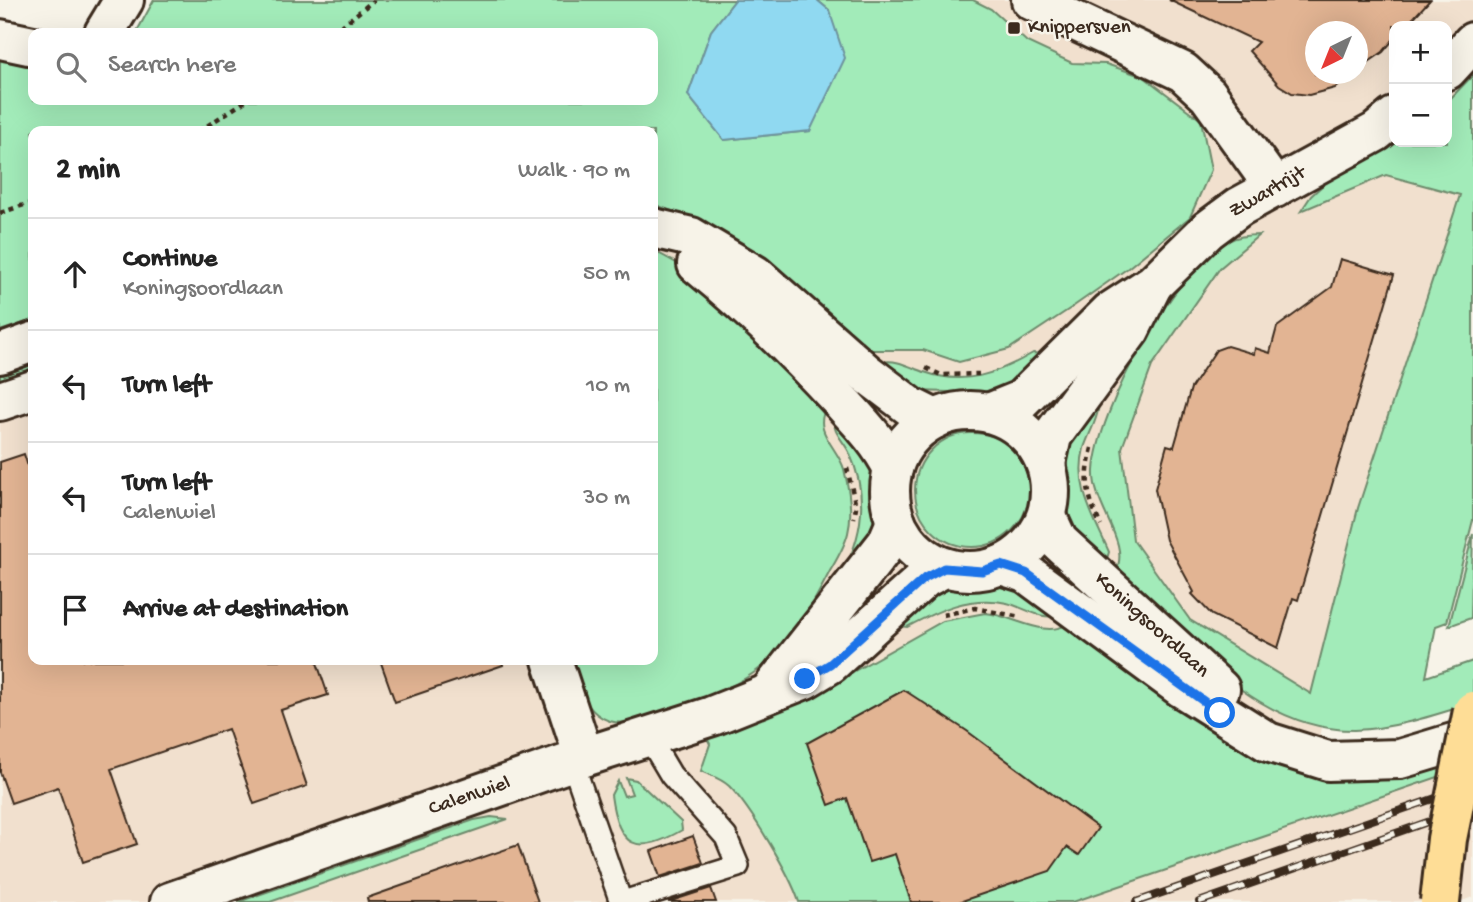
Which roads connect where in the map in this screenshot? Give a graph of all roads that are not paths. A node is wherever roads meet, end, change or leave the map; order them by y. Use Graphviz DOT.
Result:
graph roads {
  1 [pos="124,0"];
  2 [pos="1031,0"];
  3 [pos="107,28"];
  4 [pos="0,39"];
  5 [pos="1473,42"];
  6 [pos="28,45"];
  7 [pos="1452,65"];
  8 [pos="1389,121"];
  9 [pos="1275,188"];
  10 [pos="658,230"];
  11 [pos="658,232"];
  12 [pos="1153,284"];
  13 [pos="28,344"];
  14 [pos="0,354"];
  15 [pos="28,392"];
  16 [pos="0,401"];
  17 [pos="989,413"];
  18 [pos="935,418"];
  19 [pos="1046,464"];
  20 [pos="893,468"];
  21 [pos="1047,517"];
  22 [pos="896,522"];
  23 [pos="1001,565"];
  24 [pos="944,568"];
  25 [pos="553,665"];
  26 [pos="770,692"];
  27 [pos="1473,711"];
  28 [pos="1473,718"];
  29 [pos="1473,737"];
  30 [pos="649,738"];
  31 [pos="578,759"];
  32 [pos="170,902"];
  33 [pos="622,902"];
  34 [pos="1440,902"];
  1 -- 3 [label="street"];
  2 -- 9 [label="street"];
  4 -- 6 [label="street"];
  5 -- 7 [label="street"];
  8 -- 9 [label="street, Zwartrijt"];
  9 -- 12 [label="street, Zwartrijt"];
  10 -- 18 [label="street"];
  11 -- 20 [label="street"];
  12 -- 17 [label="street, Zwartrijt"];
  12 -- 19 [label="street, Zwartrijt"];
  13 -- 14 [label="street"];
  15 -- 16 [label="street"];
  17 -- 18 [label="street"];
  17 -- 19 [label="street"];
  18 -- 20 [label="street"];
  19 -- 21 [label="street"];
  20 -- 22 [label="street"];
  21 -- 23 [label="street"];
  21 -- 28 [label="street, Koningsoordlaan"];
  22 -- 24 [label="street"];
  22 -- 26 [label="street"];
  23 -- 24 [label="street"];
  23 -- 29 [label="street, Koningsoordlaan"];
  24 -- 26 [label="street, Calenwiel"];
  25 -- 31 [label="street"];
  26 -- 30 [label="street, Calenwiel"];
  27 -- 34 [label="main road, bridge"];
  30 -- 31 [label="street, Calenwiel"];
  30 -- 33 [label="lane"];
  31 -- 32 [label="street, Calenwiel"];
  31 -- 33 [label="lane"];
}
